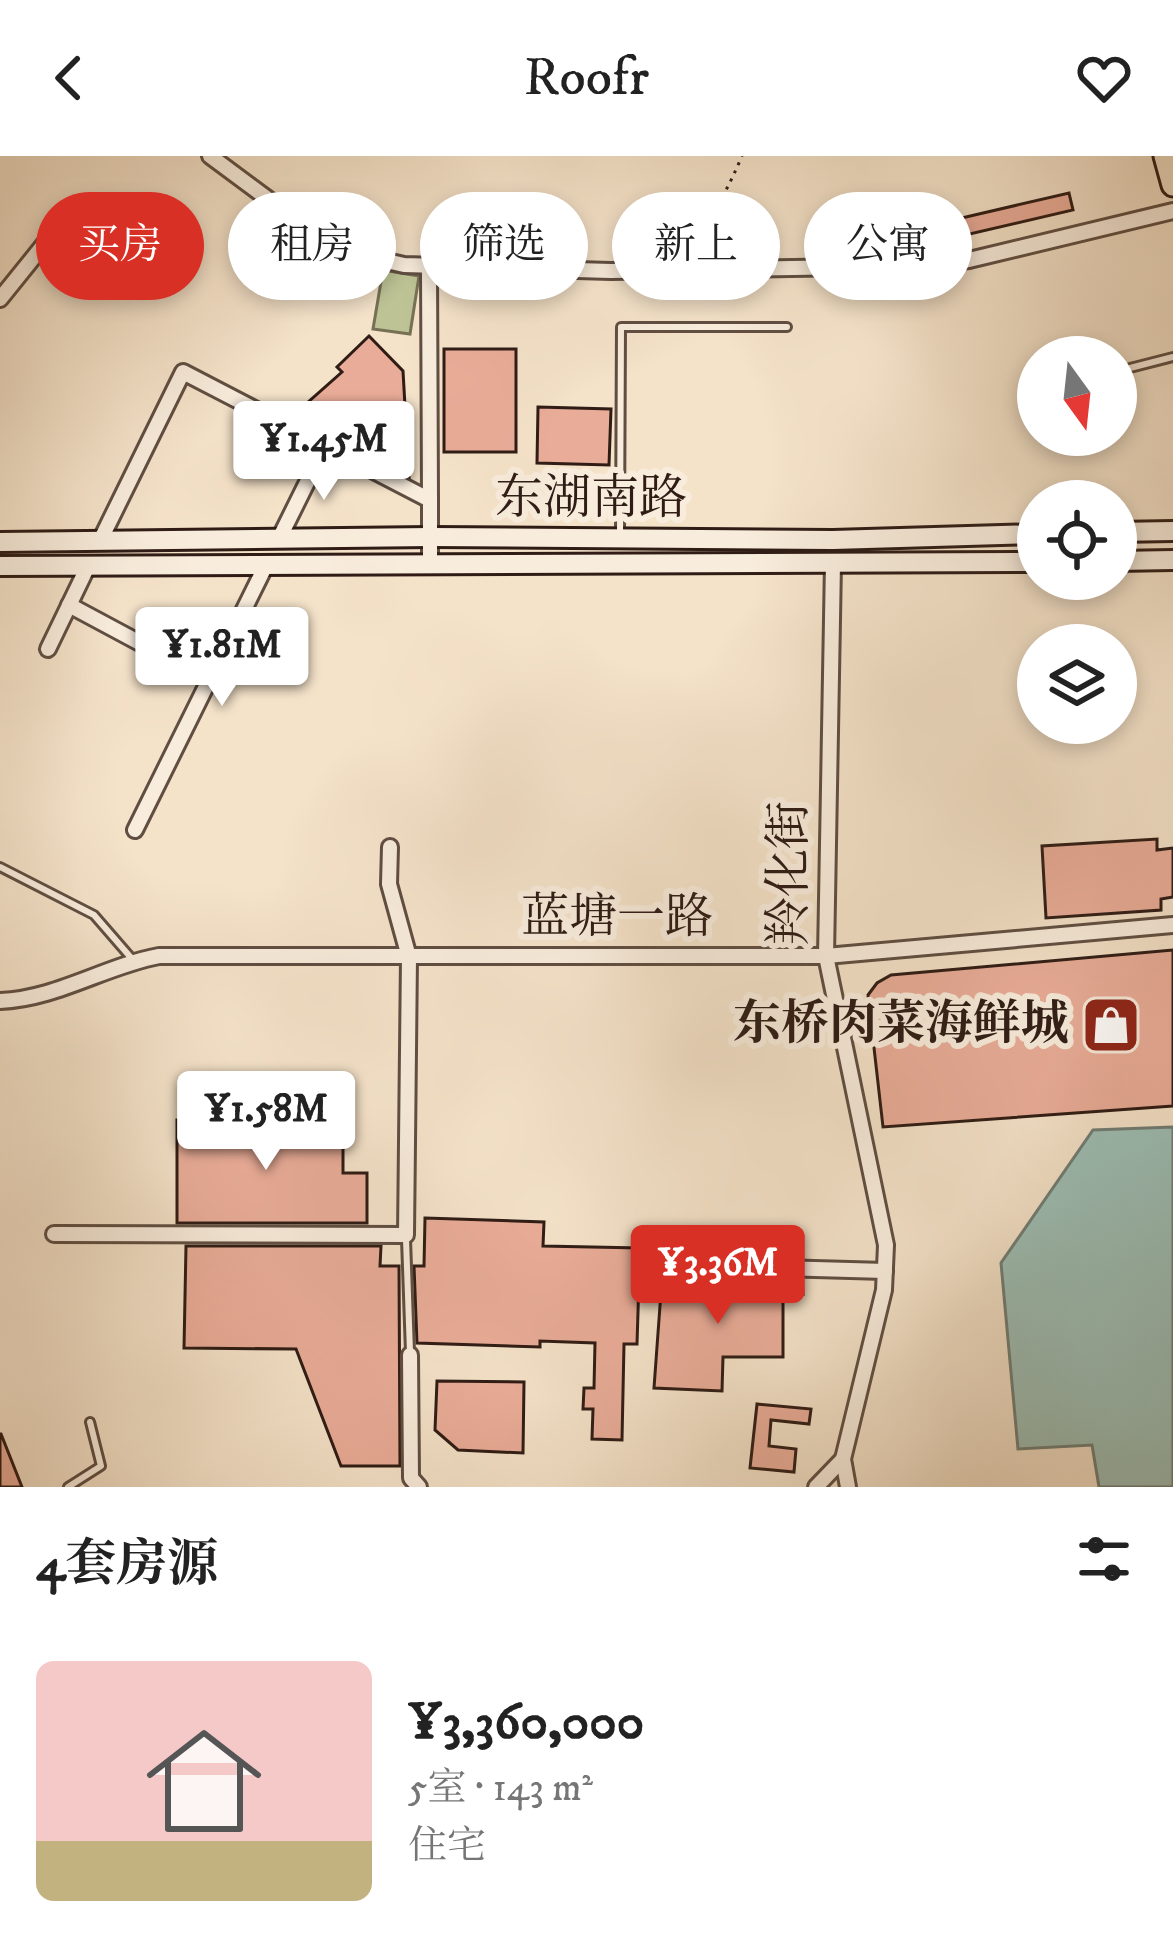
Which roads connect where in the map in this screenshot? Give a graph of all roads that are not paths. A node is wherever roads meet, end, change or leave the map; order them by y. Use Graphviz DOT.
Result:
graph roads {
  1 [pos="210,156"];
  2 [pos="1166,156"];
  3 [pos="1173,185"];
  4 [pos="1173,211"];
  5 [pos="36,254"];
  6 [pos="420,265"];
  7 [pos="588,270"];
  8 [pos="0,299"];
  9 [pos="429,300"];
  10 [pos="787,327"];
  11 [pos="1173,357"];
  12 [pos="1137,366"];
  13 [pos="325,446"];
  14 [pos="430,500"];
  15 [pos="1173,531"];
  16 [pos="1137,532"];
  17 [pos="1017,535"];
  18 [pos="431,537"];
  19 [pos="620,538"];
  20 [pos="279,539"];
  21 [pos="100,541"];
  22 [pos="0,542"];
  23 [pos="1173,560"];
  24 [pos="1137,561"];
  25 [pos="1017,562"];
  26 [pos="833,563"];
  27 [pos="430,565"];
  28 [pos="0,566"];
  29 [pos="88,566"];
  30 [pos="266,566"];
  31 [pos="69,605"];
  32 [pos="48,649"];
  33 [pos="209,680"];
  34 [pos="134,830"];
  35 [pos="390,847"];
  36 [pos="0,867"];
  37 [pos="1173,925"];
  38 [pos="826,956"];
  39 [pos="409,957"];
  40 [pos="134,961"];
  41 [pos="0,1001"];
  42 [pos="54,1234"];
  43 [pos="406,1235"];
  44 [pos="745,1267"];
  45 [pos="885,1271"];
  46 [pos="410,1355"];
  47 [pos="90,1423"];
  48 [pos="843,1460"];
  49 [pos="68,1487"];
  50 [pos="419,1487"];
  51 [pos="816,1487"];
  52 [pos="848,1487"];
  1 -- 6 [label="street"];
  2 -- 3 [label="main road"];
  4 -- 7 [label="street"];
  5 -- 8 [label="street"];
  9 -- 14 [label="street"];
  10 -- 19 [label="lane"];
  11 -- 12 [label="lane"];
  13 -- 14 [label="street"];
  13 -- 20 [label="street"];
  13 -- 21 [label="street"];
  14 -- 18 [label="street"];
  15 -- 16 [label="main road"];
  17 -- 19 [label="main road, 东湖南路"];
  18 -- 19 [label="main road, 东湖南路"];
  18 -- 20 [label="main road, 东湖南路"];
  18 -- 27 [label="street"];
  20 -- 21 [label="main road, 东湖南路"];
  21 -- 22 [label="main road, 东湖南路"];
  23 -- 24 [label="main road"];
  25 -- 26 [label="main road, 东湖南路"];
  26 -- 27 [label="main road, 东湖南路"];
  26 -- 38 [label="street, 羚化街"];
  27 -- 30 [label="main road, 东湖南路"];
  28 -- 29 [label="main road, 东湖南路"];
  29 -- 30 [label="main road, 东湖南路"];
  29 -- 31 [label="street"];
  30 -- 33 [label="street"];
  31 -- 32 [label="street"];
  31 -- 33 [label="street"];
  33 -- 34 [label="street"];
  35 -- 39 [label="street"];
  36 -- 40 [label="lane"];
  37 -- 38 [label="street, 蓝塘一路"];
  38 -- 39 [label="street, 蓝塘一路"];
  38 -- 45 [label="street, 羚化街"];
  39 -- 40 [label="street, 蓝塘一路"];
  39 -- 43 [label="street"];
  40 -- 41 [label="street, 蓝塘一路"];
  42 -- 43 [label="street"];
  43 -- 46 [label="lane"];
  44 -- 45 [label="street"];
  45 -- 48 [label="street, 羚化街"];
  46 -- 50 [label="street"];
  47 -- 49 [label="lane"];
  48 -- 51 [label="street"];
  48 -- 52 [label="street"];
}
